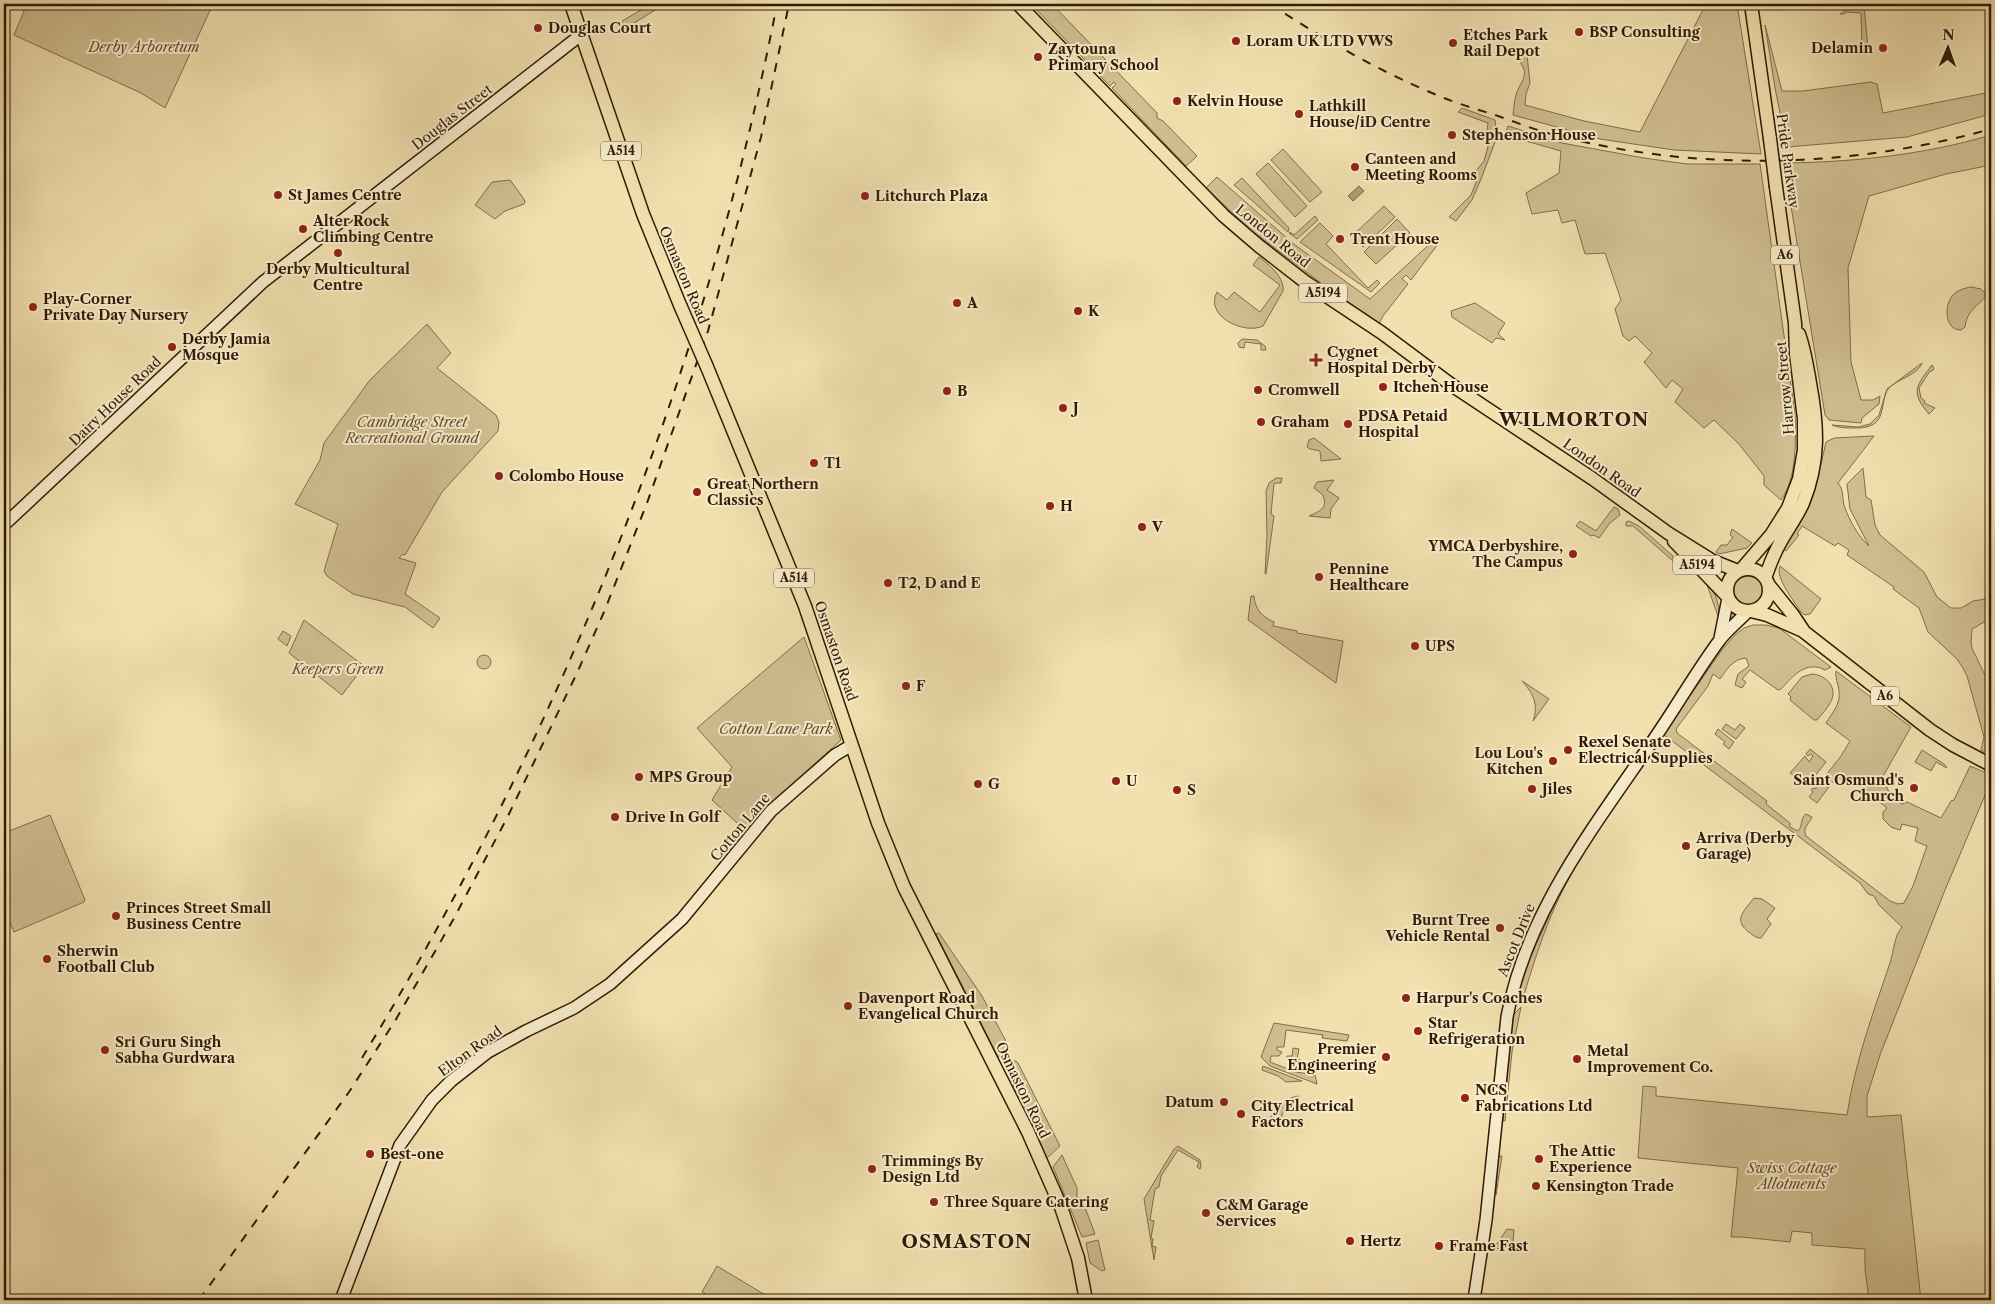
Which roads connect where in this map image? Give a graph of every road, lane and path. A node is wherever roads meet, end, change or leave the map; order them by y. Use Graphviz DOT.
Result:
graph roads {
  1 [pos="571,4"];
  2 [pos="1018,4"];
  3 [pos="1751,4"];
  4 [pos="582,34"];
  5 [pos="340,222"];
  6 [pos="1796,323"];
  7 [pos="4,525"];
  8 [pos="1668,533"];
  9 [pos="1739,571"];
  10 [pos="1767,581"];
  11 [pos="1728,597"];
  12 [pos="1750,611"];
  13 [pos="1803,630"];
  14 [pos="1720,640"];
  15 [pos="852,744"];
  16 [pos="1991,766"];
  17 [pos="682,919"];
  18 [pos="341,1300"];
  19 [pos="1086,1300"];
  20 [pos="1474,1300"];
  1 -- 4 [label="main road, Osmaston Road / A514"];
  2 -- 8 [label="main road, London Road / A5194"];
  3 -- 6 [label="main road, Pride Parkway / A6, bridge"];
  4 -- 5 [label="street, Douglas Street"];
  4 -- 15 [label="main road, Osmaston Road / A514, bridge"];
  5 -- 7 [label="street, Dairy House Road"];
  6 -- 9 [label="main road, Harrow Street / A6"];
  6 -- 10 [label="main road, Harrow Street / A6"];
  8 -- 9 [label="main road, London Road / A5194"];
  8 -- 11 [label="main road, London Road / A5194"];
  9 -- 10 [label="main road"];
  9 -- 11 [label="main road"];
  10 -- 12 [label="main road"];
  10 -- 13 [label="main road, A6"];
  11 -- 12 [label="main road"];
  11 -- 14 [label="street, Ascot Drive"];
  12 -- 13 [label="main road, A6"];
  12 -- 14 [label="street, Ascot Drive"];
  13 -- 16 [label="main road, A6"];
  14 -- 20 [label="street, Ascot Drive"];
  15 -- 17 [label="street, Cotton Lane"];
  15 -- 19 [label="main road, Osmaston Road / A514"];
  17 -- 18 [label="street, Elton Road"];
}
